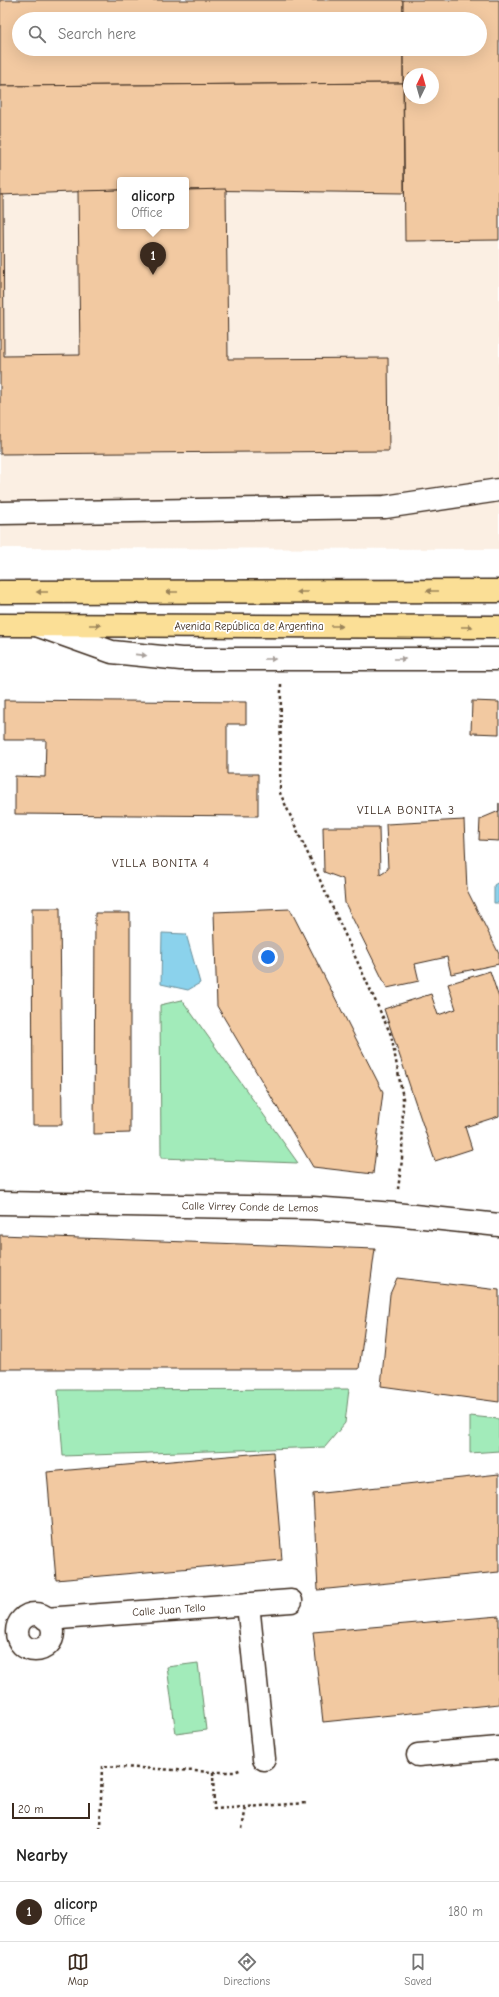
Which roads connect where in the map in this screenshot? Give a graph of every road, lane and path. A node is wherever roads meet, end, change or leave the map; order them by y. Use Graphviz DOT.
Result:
graph roads {
  1 [pos="499,490"];
  2 [pos="0,513"];
  3 [pos="499,591"];
  4 [pos="0,592"];
  5 [pos="0,625"];
  6 [pos="36,625"];
  7 [pos="499,627"];
  8 [pos="281,659"];
  9 [pos="499,659"];
  10 [pos="0,1203"];
  11 [pos="395,1214"];
  12 [pos="499,1225"];
  13 [pos="291,1601"];
  14 [pos="248,1604"];
  15 [pos="46,1619"];
  16 [pos="10,1623"];
  17 [pos="499,1748"];
  18 [pos="418,1755"];
  19 [pos="264,1759"];
  20 [pos="213,1772"];
  21 [pos="308,1803"];
  22 [pos="246,1807"];
  23 [pos="100,1829"];
  24 [pos="242,1829"];
  1 -- 2 [label="street"];
  3 -- 4 [label="main road, one-way"];
  5 -- 6 [label="main road, Avenida República de Argentina"];
  6 -- 7 [label="main road, Avenida República de Argentina, one-way"];
  6 -- 8 [label="street, one-way"];
  8 -- 9 [label="street, one-way"];
  8 -- 11 [label="path"];
  10 -- 11 [label="street, Calle Virrey Conde de Lemos"];
  11 -- 12 [label="street, Calle Virrey Conde de Lemos"];
  13 -- 14 [label="street, Calle Juan Tello"];
  14 -- 15 [label="street, Calle Juan Tello"];
  14 -- 19 [label="street"];
  15 -- 16 [label="street, Calle Juan Tello"];
  15 -- 16 [label="street, Calle Juan Tello"];
  17 -- 18 [label="street"];
  19 -- 20 [label="path"];
  20 -- 22 [label="path"];
  20 -- 23 [label="path"];
  21 -- 22 [label="path"];
  22 -- 24 [label="path"];
}
